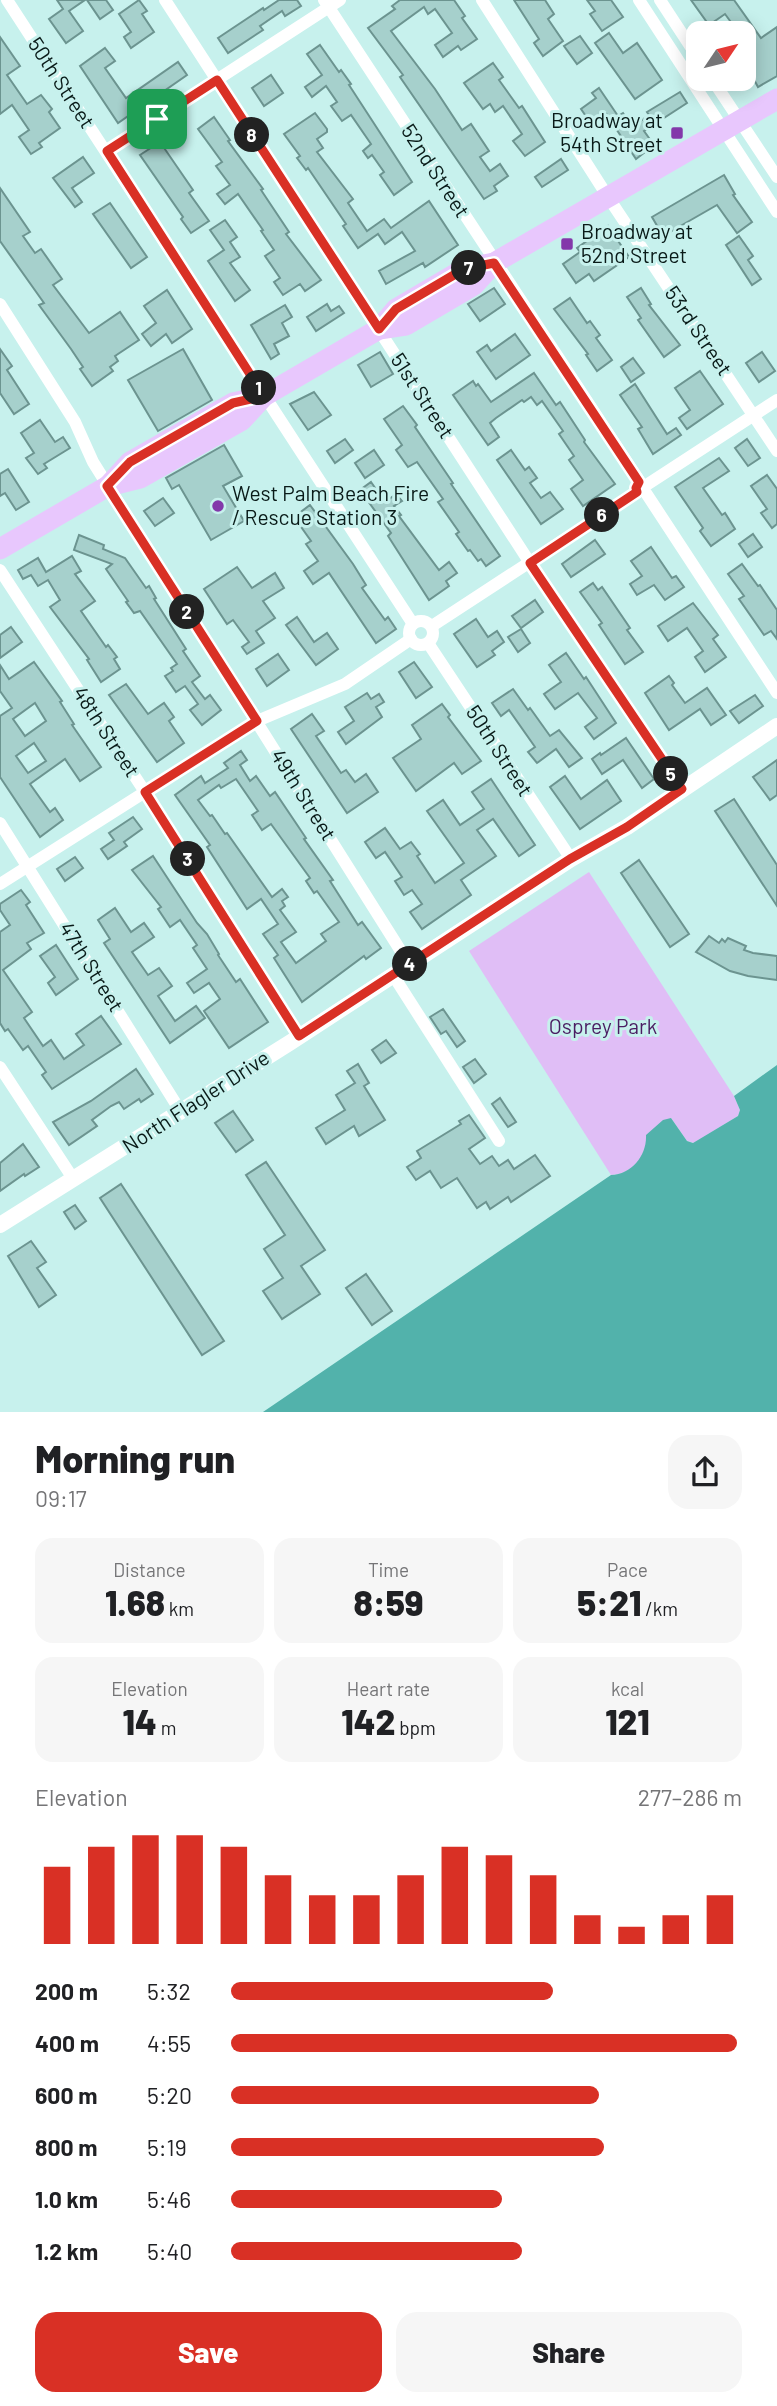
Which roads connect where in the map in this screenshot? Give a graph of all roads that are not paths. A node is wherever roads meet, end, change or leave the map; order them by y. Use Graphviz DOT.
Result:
graph roads {
  1 [pos="7,0"];
  2 [pos="165,0"];
  3 [pos="482,0"];
  4 [pos="639,0"];
  5 [pos="660,0"];
  6 [pos="331,2"];
  7 [pos="686,40"];
  8 [pos="217,80"];
  9 [pos="717,91"];
  10 [pos="777,99"];
  11 [pos="731,125"];
  12 [pos="107,151"];
  13 [pos="777,177"];
  14 [pos="607,197"];
  15 [pos="777,212"];
  16 [pos="494,263"];
  17 [pos="0,303"];
  18 [pos="379,329"];
  19 [pos="264,396"];
  20 [pos="777,400"];
  21 [pos="754,416"];
  22 [pos="777,451"];
  23 [pos="107,486"];
  24 [pos="643,488"];
  25 [pos="0,549"];
  26 [pos="530,563"];
  27 [pos="0,570"];
  28 [pos="412,624"];
  29 [pos="432,626"];
  30 [pos="411,639"];
  31 [pos="428,643"];
  32 [pos="777,693"];
  33 [pos="257,721"];
  34 [pos="776,727"];
  35 [pos="682,789"];
  36 [pos="145,792"];
  37 [pos="0,823"];
  38 [pos="570,859"];
  39 [pos="27,867"];
  40 [pos="0,884"];
  41 [pos="409,964"];
  42 [pos="393,975"];
  43 [pos="299,1036"];
  44 [pos="0,1067"];
  45 [pos="181,1112"];
  46 [pos="499,1141"];
  47 [pos="74,1180"];
  48 [pos="0,1225"];
  1 -- 12 [label="street, 50th Street"];
  2 -- 8 [label="street, 51st Street"];
  3 -- 14 [label="street, 53rd Street"];
  4 -- 11 [label="street"];
  5 -- 7 [label="street"];
  6 -- 8 [label="street"];
  6 -- 16 [label="street, 52nd Street"];
  8 -- 12 [label="street"];
  8 -- 18 [label="street, 51st Street"];
  9 -- 11 [label="street"];
  10 -- 11 [label="main road"];
  11 -- 13 [label="street"];
  11 -- 14 [label="main road"];
  11 -- 15 [label="street"];
  12 -- 19 [label="street, 50th Street"];
  14 -- 16 [label="main road"];
  14 -- 21 [label="street, 53rd Street"];
  16 -- 18 [label="main road"];
  16 -- 24 [label="street, 52nd Street"];
  17 -- 23 [label="street, 49th Street"];
  18 -- 19 [label="main road"];
  18 -- 26 [label="street, 51st Street"];
  19 -- 23 [label="main road"];
  19 -- 28 [label="street, 50th Street"];
  20 -- 21 [label="street"];
  21 -- 22 [label="street, 53rd Street"];
  21 -- 24 [label="street"];
  23 -- 25 [label="main road"];
  23 -- 33 [label="street, 49th Street"];
  24 -- 26 [label="street"];
  24 -- 32 [label="street, 52nd Street"];
  26 -- 29 [label="street"];
  26 -- 35 [label="street, 51st Street"];
  27 -- 36 [label="street, 48th Street"];
  28 -- 29 [label="street"];
  28 -- 30 [label="street"];
  29 -- 31 [label="street"];
  30 -- 31 [label="street"];
  30 -- 33 [label="street"];
  31 -- 38 [label="street, 50th Street"];
  33 -- 36 [label="street"];
  33 -- 41 [label="street, 49th Street"];
  34 -- 35 [label="street, North Flagler Drive"];
  35 -- 38 [label="street, North Flagler Drive"];
  36 -- 39 [label="street"];
  36 -- 43 [label="street, 48th Street"];
  37 -- 39 [label="street, 47th Street"];
  38 -- 41 [label="street, North Flagler Drive"];
  39 -- 40 [label="street"];
  39 -- 45 [label="street, 47th Street"];
  41 -- 42 [label="street, North Flagler Drive"];
  42 -- 43 [label="street, North Flagler Drive"];
  42 -- 46 [label="street"];
  43 -- 45 [label="street, North Flagler Drive"];
  44 -- 47 [label="street"];
  45 -- 47 [label="street, North Flagler Drive"];
  47 -- 48 [label="street, North Flagler Drive"];
}
